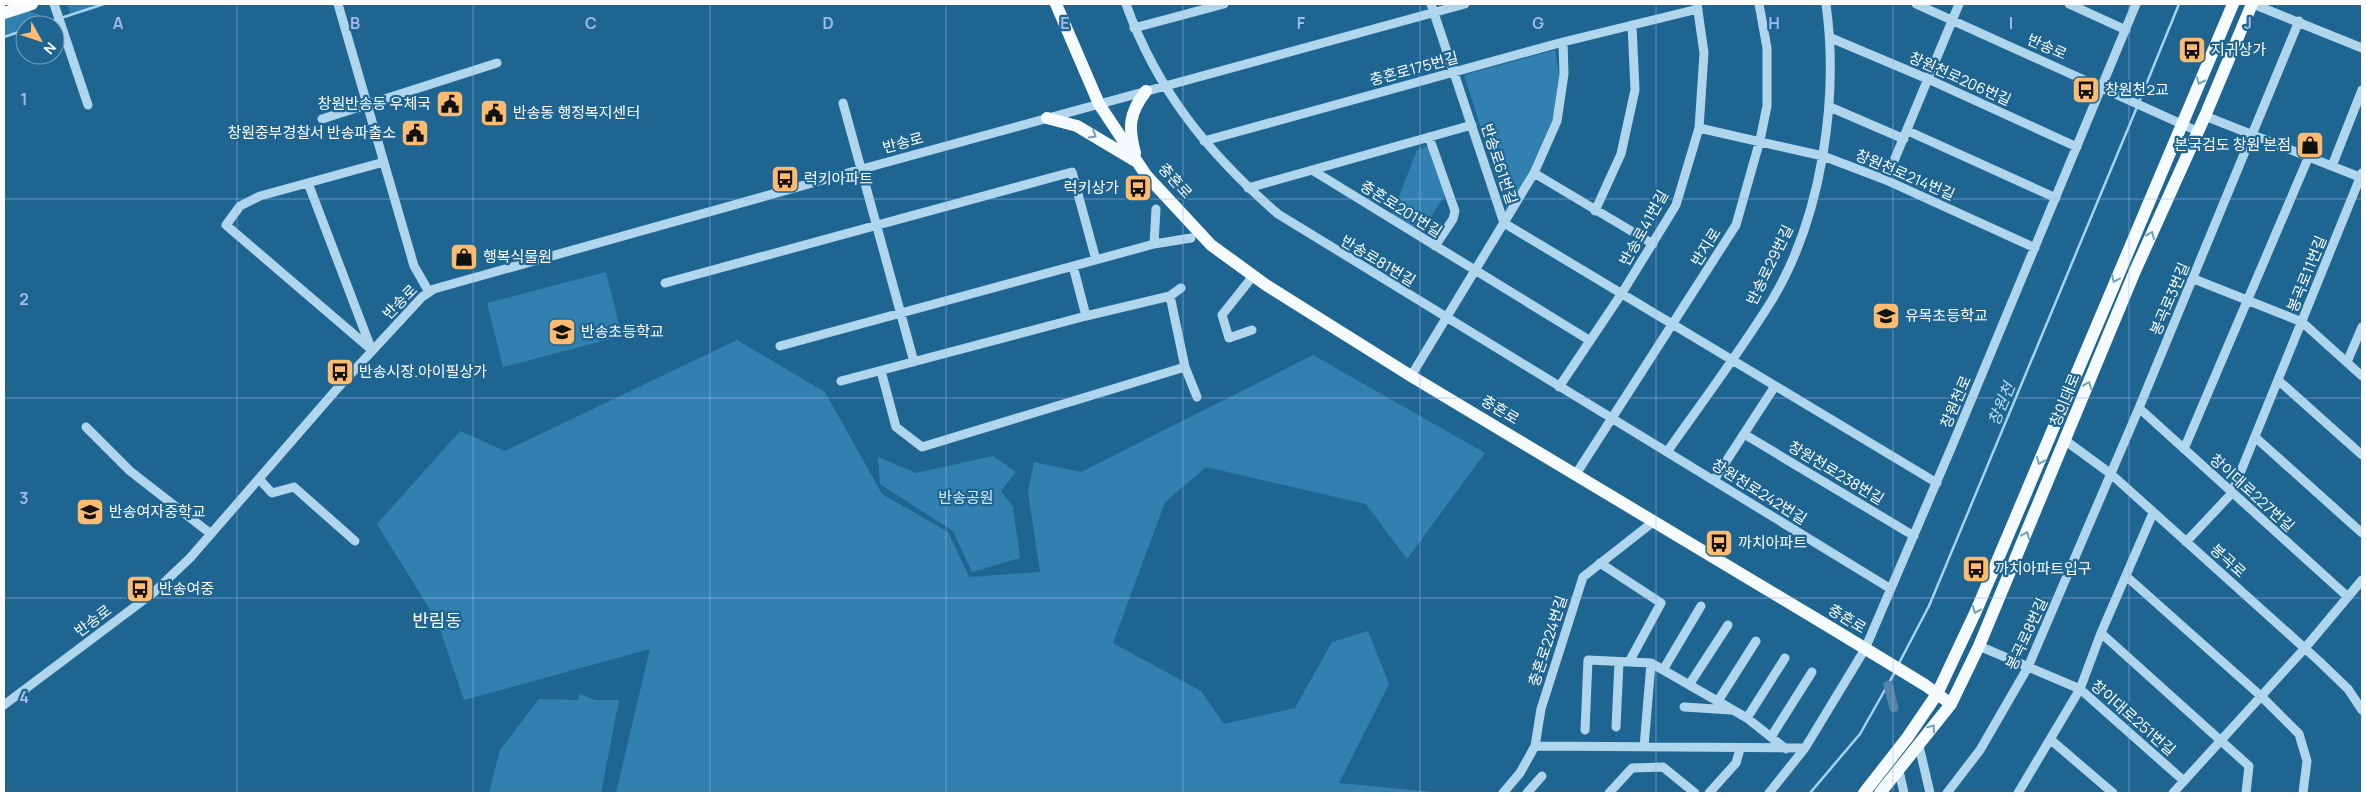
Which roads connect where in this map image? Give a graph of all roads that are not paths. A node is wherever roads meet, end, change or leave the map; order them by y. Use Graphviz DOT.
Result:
graph roads {
  1 [pos="32,4"];
  2 [pos="338,4"];
  3 [pos="1056,4"];
  4 [pos="1126,4"];
  5 [pos="1224,4"];
  6 [pos="1465,4"];
  7 [pos="1759,4"];
  8 [pos="1826,4"];
  9 [pos="1916,4"];
  10 [pos="1960,4"];
  11 [pos="2069,4"];
  12 [pos="2136,4"];
  13 [pos="2232,4"];
  14 [pos="2253,4"];
  15 [pos="1697,6"];
  16 [pos="56,8"];
  17 [pos="1433,8"];
  18 [pos="4,13"];
  19 [pos="1953,20"];
  20 [pos="2299,21"];
  21 [pos="1632,25"];
  22 [pos="1134,28"];
  23 [pos="2126,30"];
  24 [pos="1831,38"];
  25 [pos="1563,42"];
  26 [pos="2362,48"];
  27 [pos="497,63"];
  28 [pos="1454,72"];
  29 [pos="1928,79"];
  30 [pos="1163,86"];
  31 [pos="2107,89"];
  32 [pos="2362,90"];
  33 [pos="1146,91"];
  34 [pos="843,103"];
  35 [pos="1099,104"];
  36 [pos="88,105"];
  37 [pos="366,106"];
  38 [pos="1830,107"];
  39 [pos="2205,116"];
  40 [pos="1048,118"];
  41 [pos="322,119"];
  42 [pos="2176,120"];
  43 [pos="1472,126"];
  44 [pos="1699,128"];
  45 [pos="2197,132"];
  46 [pos="2252,133"];
  47 [pos="1906,135"];
  48 [pos="1429,137"];
  49 [pos="1760,140"];
  50 [pos="1204,141"];
  51 [pos="2077,147"];
  52 [pos="1823,156"];
  53 [pos="2308,156"];
  54 [pos="384,162"];
  55 [pos="1138,162"];
  56 [pos="2332,166"];
  57 [pos="862,169"];
  58 [pos="1312,170"];
  59 [pos="1534,173"];
  60 [pos="2362,176"];
  61 [pos="1886,180"];
  62 [pos="308,183"];
  63 [pos="1248,188"];
  64 [pos="2056,198"];
  65 [pos="1156,209"];
  66 [pos="1595,211"];
  67 [pos="1504,223"];
  68 [pos="877,225"];
  69 [pos="1191,238"];
  70 [pos="1154,244"];
  71 [pos="1653,244"];
  72 [pos="1435,246"];
  73 [pos="2034,248"];
  74 [pos="1096,260"];
  75 [pos="1073,266"];
  76 [pos="1475,270"];
  77 [pos="1253,276"];
  78 [pos="2194,279"];
  79 [pos="665,283"];
  80 [pos="1181,288"];
  81 [pos="429,292"];
  82 [pos="1622,293"];
  83 [pos="1170,296"];
  84 [pos="2248,302"];
  85 [pos="901,313"];
  86 [pos="1086,316"];
  87 [pos="1446,319"];
  88 [pos="2302,322"];
  89 [pos="1672,324"];
  90 [pos="2362,328"];
  91 [pos="1252,330"];
  92 [pos="1589,340"];
  93 [pos="780,346"];
  94 [pos="372,350"];
  95 [pos="1731,360"];
  96 [pos="914,362"];
  97 [pos="2347,362"];
  98 [pos="1185,367"];
  99 [pos="881,371"];
  100 [pos="1411,376"];
  101 [pos="2362,376"];
  102 [pos="2278,380"];
  103 [pos="841,382"];
  104 [pos="1775,386"];
  105 [pos="1559,387"];
  106 [pos="1197,397"];
  107 [pos="2139,408"];
  108 [pos="1612,419"];
  109 [pos="86,427"];
  110 [pos="2053,431"];
  111 [pos="1744,434"];
  112 [pos="2255,437"];
  113 [pos="2066,441"];
  114 [pos="2184,450"];
  115 [pos="1667,452"];
  116 [pos="2362,455"];
  117 [pos="1576,474"];
  118 [pos="2112,474"];
  119 [pos="259,479"];
  120 [pos="1714,480"];
  121 [pos="1937,483"];
  122 [pos="2232,493"];
  123 [pos="2153,513"];
  124 [pos="1653,522"];
  125 [pos="2362,533"];
  126 [pos="211,534"];
  127 [pos="1914,536"];
  128 [pos="355,541"];
  129 [pos="2186,542"];
  130 [pos="1600,563"];
  131 [pos="2126,576"];
  132 [pos="2362,580"];
  133 [pos="1891,589"];
  134 [pos="2348,597"];
  135 [pos="1700,606"];
  136 [pos="1728,624"];
  137 [pos="2101,633"];
  138 [pos="1756,641"];
  139 [pos="1979,646"];
  140 [pos="2305,648"];
  141 [pos="1869,651"];
  142 [pos="1785,658"];
  143 [pos="1624,662"];
  144 [pos="1651,663"];
  145 [pos="2028,667"];
  146 [pos="1663,670"];
  147 [pos="1812,672"];
  148 [pos="1689,685"];
  149 [pos="2080,690"];
  150 [pos="1937,694"];
  151 [pos="2262,697"];
  152 [pos="1718,702"];
  153 [pos="1951,704"];
  154 [pos="4,705"];
  155 [pos="1684,707"];
  156 [pos="1734,710"];
  157 [pos="2362,710"];
  158 [pos="1747,718"];
  159 [pos="1616,727"];
  160 [pos="1585,730"];
  161 [pos="1771,737"];
  162 [pos="2051,740"];
  163 [pos="2222,741"];
  164 [pos="1535,746"];
  165 [pos="1919,746"];
  166 [pos="1644,747"];
  167 [pos="1805,748"];
  168 [pos="1740,749"];
  169 [pos="1786,749"];
  170 [pos="1899,772"];
  171 [pos="1542,776"];
  172 [pos="2184,781"];
  173 [pos="2104,786"];
  174 [pos="1503,793"];
  175 [pos="1527,793"];
  176 [pos="1609,793"];
  177 [pos="1695,793"];
  178 [pos="1710,793"];
  179 [pos="1769,793"];
  180 [pos="1864,793"];
  181 [pos="1880,793"];
  182 [pos="1904,793"];
  183 [pos="1930,793"];
  184 [pos="1947,793"];
  185 [pos="2018,793"];
  186 [pos="2098,793"];
  187 [pos="2113,793"];
  188 [pos="2173,793"];
  189 [pos="2246,793"];
  190 [pos="2304,793"];
  1 -- 18 [label="main road"];
  2 -- 37 [label="street"];
  3 -- 35 [label="main road, 충혼로"];
  4 -- 22 [label="street, 반송로81번길"];
  5 -- 22 [label="street"];
  6 -- 17 [label="street, 반송로"];
  7 -- 49 [label="street, 반지로"];
  8 -- 24 [label="street, 반송로29번길"];
  9 -- 19 [label="street, 반송로"];
  10 -- 19 [label="street"];
  11 -- 23 [label="street"];
  12 -- 23 [label="street, 창원천로"];
  13 -- 42 [label="main road, 창이대로, one-way"];
  14 -- 20 [label="street"];
  14 -- 39 [label="main road, 창이대로"];
  15 -- 21 [label="street, 충혼로175번길"];
  15 -- 44 [label="street, 반송로41번길"];
  16 -- 36 [label="street"];
  17 -- 28 [label="street, 반송로61번길"];
  17 -- 30 [label="street, 반송로"];
  19 -- 29 [label="street"];
  19 -- 31 [label="street, 반송로"];
  20 -- 26 [label="street"];
  20 -- 46 [label="street, 봉곡로3번길"];
  21 -- 25 [label="street, 충혼로175번길"];
  21 -- 66 [label="street"];
  22 -- 30 [label="street, 반송로81번길"];
  23 -- 31 [label="street, 창원천로"];
  24 -- 29 [label="street, 창원천로206번길"];
  24 -- 38 [label="street, 반송로29번길"];
  25 -- 28 [label="street, 충혼로175번길"];
  25 -- 59 [label="street"];
  27 -- 37 [label="street"];
  28 -- 43 [label="street, 반송로61번길"];
  28 -- 50 [label="street, 충혼로175번길"];
  29 -- 47 [label="street"];
  29 -- 51 [label="street, 창원천로206번길"];
  30 -- 33 [label="street, 반송로"];
  30 -- 50 [label="street, 반송로81번길"];
  31 -- 42 [label="street, 반송로"];
  31 -- 51 [label="street, 창원천로"];
  32 -- 56 [label="street"];
  33 -- 35 [label="street, 반송로"];
  33 -- 55 [label="main road, 충혼로"];
  34 -- 57 [label="street"];
  35 -- 40 [label="street, 반송로"];
  35 -- 55 [label="main road, 충혼로"];
  37 -- 41 [label="street"];
  37 -- 54 [label="street"];
  38 -- 47 [label="street"];
  38 -- 52 [label="street, 반송로29번길"];
  39 -- 45 [label="main road, 창이대로"];
  39 -- 46 [label="street"];
  40 -- 55 [label="main road, 충혼로, one-way"];
  40 -- 57 [label="street, 반송로"];
  42 -- 45 [label="street"];
  42 -- 110 [label="main road, 창이대로, one-way"];
  43 -- 48 [label="street"];
  43 -- 67 [label="street, 반송로61번길"];
  44 -- 49 [label="street, 창원천로214번길"];
  44 -- 71 [label="street, 반송로41번길"];
  113 -- 45 [label="main road, 창이대로, one-way"];
  46 -- 53 [label="street"];
  46 -- 78 [label="street, 봉곡로3번길"];
  47 -- 61 [label="street"];
  47 -- 64 [label="street"];
  48 -- 58 [label="street"];
  48 -- 72 [label="street"];
  49 -- 52 [label="street, 창원천로214번길"];
  49 -- 89 [label="street, 반지로"];
  50 -- 63 [label="street, 반송로81번길"];
  51 -- 64 [label="street, 창원천로"];
  52 -- 61 [label="street, 창원천로214번길"];
  52 -- 95 [label="street, 반송로29번길"];
  53 -- 56 [label="street"];
  53 -- 84 [label="street"];
  54 -- 62 [label="street"];
  54 -- 81 [label="street"];
  55 -- 77 [label="main road, 충혼로"];
  56 -- 60 [label="street"];
  57 -- 68 [label="street"];
  57 -- 81 [label="street, 반송로"];
  58 -- 63 [label="street"];
  58 -- 72 [label="street, 충혼로201번길"];
  59 -- 66 [label="street"];
  59 -- 67 [label="street"];
  60 -- 88 [label="street, 봉곡로11번길"];
  61 -- 73 [label="street, 창원천로214번길"];
  62 -- 94 [label="street, 반송로"];
  62 -- 94 [label="street"];
  63 -- 87 [label="street, 반송로81번길"];
  64 -- 73 [label="street, 창원천로"];
  65 -- 70 [label="street"];
  66 -- 71 [label="street"];
  67 -- 76 [label="street"];
  67 -- 82 [label="street, 반송로61번길"];
  68 -- 74 [label="street"];
  68 -- 79 [label="street"];
  68 -- 85 [label="street"];
  69 -- 70 [label="street"];
  70 -- 74 [label="street"];
  71 -- 82 [label="street, 반송로41번길"];
  72 -- 76 [label="street, 충혼로201번길"];
  73 -- 121 [label="street, 창원천로"];
  74 -- 75 [label="street"];
  75 -- 85 [label="street"];
  75 -- 86 [label="street"];
  76 -- 87 [label="street"];
  76 -- 92 [label="street, 충혼로201번길"];
  77 -- 91 [label="street"];
  77 -- 100 [label="main road, 충혼로"];
  78 -- 84 [label="street"];
  78 -- 107 [label="street, 봉곡로3번길"];
  80 -- 83 [label="street"];
  81 -- 94 [label="street, 반송로"];
  82 -- 89 [label="street, 반송로61번길"];
  82 -- 92 [label="street, 반송로41번길"];
  83 -- 86 [label="street"];
  83 -- 98 [label="street"];
  84 -- 88 [label="street"];
  84 -- 114 [label="street"];
  85 -- 93 [label="street"];
  85 -- 96 [label="street"];
  86 -- 96 [label="street"];
  87 -- 100 [label="street"];
  87 -- 105 [label="street, 반송로81번길"];
  88 -- 97 [label="street"];
  88 -- 102 [label="street, 봉곡로11번길"];
  89 -- 95 [label="street, 반송로61번길"];
  89 -- 108 [label="street, 반지로"];
  90 -- 97 [label="street"];
  92 -- 105 [label="street, 반송로41번길"];
  94 -- 119 [label="street, 반송로"];
  95 -- 104 [label="street, 반송로61번길"];
  95 -- 115 [label="street, 반송로29번길"];
  96 -- 99 [label="street"];
  97 -- 101 [label="street"];
  98 -- 99 [label="street"];
  98 -- 106 [label="street"];
  99 -- 103 [label="street"];
  100 -- 117 [label="main road, 충혼로"];
  102 -- 112 [label="street, 봉곡로11번길"];
  102 -- 116 [label="street"];
  104 -- 111 [label="street"];
  104 -- 121 [label="street, 반송로61번길"];
  105 -- 108 [label="street, 반송로81번길"];
  107 -- 114 [label="street, 창이대로227번길"];
  107 -- 118 [label="street, 봉곡로3번길"];
  108 -- 115 [label="street, 창원천로242번길"];
  108 -- 117 [label="street, 반지로"];
  109 -- 126 [label="street"];
  110 -- 113 [label="main road"];
  110 -- 150 [label="main road, 창이대로, one-way"];
  111 -- 120 [label="street"];
  111 -- 127 [label="street, 창원천로238번길"];
  112 -- 122 [label="street, 봉곡로11번길"];
  112 -- 125 [label="street"];
  113 -- 118 [label="street, 봉곡로"];
  139 -- 113 [label="main road, 창이대로, one-way"];
  114 -- 122 [label="street, 창이대로227번길"];
  115 -- 120 [label="street, 창원천로242번길"];
  117 -- 124 [label="main road, 충혼로"];
  118 -- 123 [label="street, 봉곡로"];
  118 -- 145 [label="street, 봉곡로8번길"];
  119 -- 126 [label="street, 반송로"];
  119 -- 128 [label="street"];
  120 -- 133 [label="street, 창원천로242번길"];
  121 -- 127 [label="street, 창원천로"];
  122 -- 129 [label="street, 봉곡로11번길"];
  122 -- 134 [label="street, 창이대로227번길"];
  123 -- 129 [label="street, 봉곡로"];
  123 -- 131 [label="street"];
  124 -- 130 [label="street, 충혼로224번길"];
  124 -- 141 [label="main road, 충혼로"];
  126 -- 154 [label="street, 반송로"];
  127 -- 133 [label="street, 창원천로"];
  129 -- 140 [label="street, 봉곡로"];
  130 -- 143 [label="street"];
  130 -- 164 [label="street, 충혼로224번길"];
  131 -- 137 [label="street"];
  131 -- 151 [label="street"];
  132 -- 134 [label="street"];
  133 -- 141 [label="street, 창원천로"];
  134 -- 140 [label="street"];
  135 -- 146 [label="street"];
  136 -- 148 [label="street"];
  137 -- 149 [label="street"];
  137 -- 163 [label="street"];
  138 -- 152 [label="street"];
  139 -- 145 [label="street, 창이대로251번길"];
  139 -- 153 [label="main road, 창이대로"];
  140 -- 151 [label="street"];
  140 -- 157 [label="street, 봉곡로"];
  141 -- 150 [label="main road, 충혼로"];
  141 -- 167 [label="street, 창원천로"];
  142 -- 158 [label="street"];
  143 -- 144 [label="street"];
  143 -- 159 [label="street"];
  143 -- 160 [label="street"];
  144 -- 146 [label="street"];
  144 -- 166 [label="street"];
  145 -- 149 [label="street, 창이대로251번길"];
  145 -- 184 [label="street, 봉곡로8번길"];
  146 -- 148 [label="street"];
  147 -- 161 [label="street"];
  148 -- 152 [label="street"];
  149 -- 162 [label="street"];
  149 -- 172 [label="street, 창이대로251번길"];
  150 -- 153 [label="main road"];
  150 -- 180 [label="main road, 창이대로"];
  151 -- 163 [label="street"];
  151 -- 190 [label="street"];
  152 -- 156 [label="street"];
  165 -- 153 [label="main road, 창이대로, one-way"];
  155 -- 156 [label="street"];
  156 -- 158 [label="street"];
  158 -- 161 [label="street"];
  161 -- 169 [label="street"];
  162 -- 173 [label="street"];
  162 -- 185 [label="street"];
  163 -- 172 [label="street"];
  163 -- 189 [label="street"];
  164 -- 166 [label="street"];
  164 -- 174 [label="street, 충혼로224번길"];
  165 -- 170 [label="main road, 창이대로"];
  165 -- 183 [label="street"];
  166 -- 168 [label="street"];
  167 -- 169 [label="street"];
  167 -- 179 [label="street, 창원천로"];
  168 -- 169 [label="street"];
  168 -- 178 [label="street"];
  170 -- 181 [label="main road, 창이대로"];
  170 -- 182 [label="street"];
  171 -- 175 [label="street"];
  172 -- 188 [label="street"];
  173 -- 186 [label="street"];
  173 -- 187 [label="street"];
  176 -- 177 [label="street"];
}
